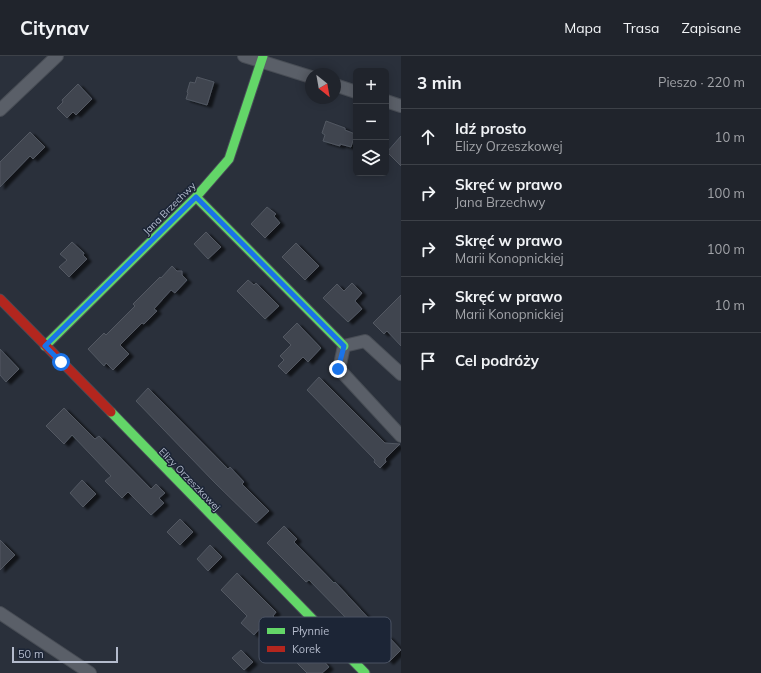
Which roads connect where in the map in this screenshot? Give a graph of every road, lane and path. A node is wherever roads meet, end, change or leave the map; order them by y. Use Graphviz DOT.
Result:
graph roads {
  1 [pos="57,56"];
  2 [pos="244,56"];
  3 [pos="262,59"];
  4 [pos="305,75"];
  5 [pos="341,87"];
  6 [pos="353,91"];
  7 [pos="389,102"];
  8 [pos="401,106"];
  9 [pos="0,110"];
  10 [pos="196,197"];
  11 [pos="0,299"];
  12 [pos="45,346"];
  13 [pos="344,346"];
  14 [pos="401,374"];
  15 [pos="401,436"];
  16 [pos="0,613"];
  17 [pos="310,617"];
  18 [pos="355,663"];
  19 [pos="90,673"];
  20 [pos="365,673"];
  1 -- 9 [label="street"];
  2 -- 3 [label="street"];
  3 -- 4 [label="street"];
  3 -- 10 [label="street, Jana Brzechwy"];
  5 -- 6 [label="street"];
  7 -- 8 [label="street"];
  10 -- 12 [label="street, Jana Brzechwy"];
  10 -- 13 [label="street"];
  11 -- 12 [label="street, Elizy Orzeszkowej"];
  12 -- 17 [label="street, Elizy Orzeszkowej"];
  13 -- 14 [label="street"];
  13 -- 15 [label="street"];
  16 -- 19 [label="street"];
  18 -- 20 [label="street, Elizy Orzeszkowej"];
}
